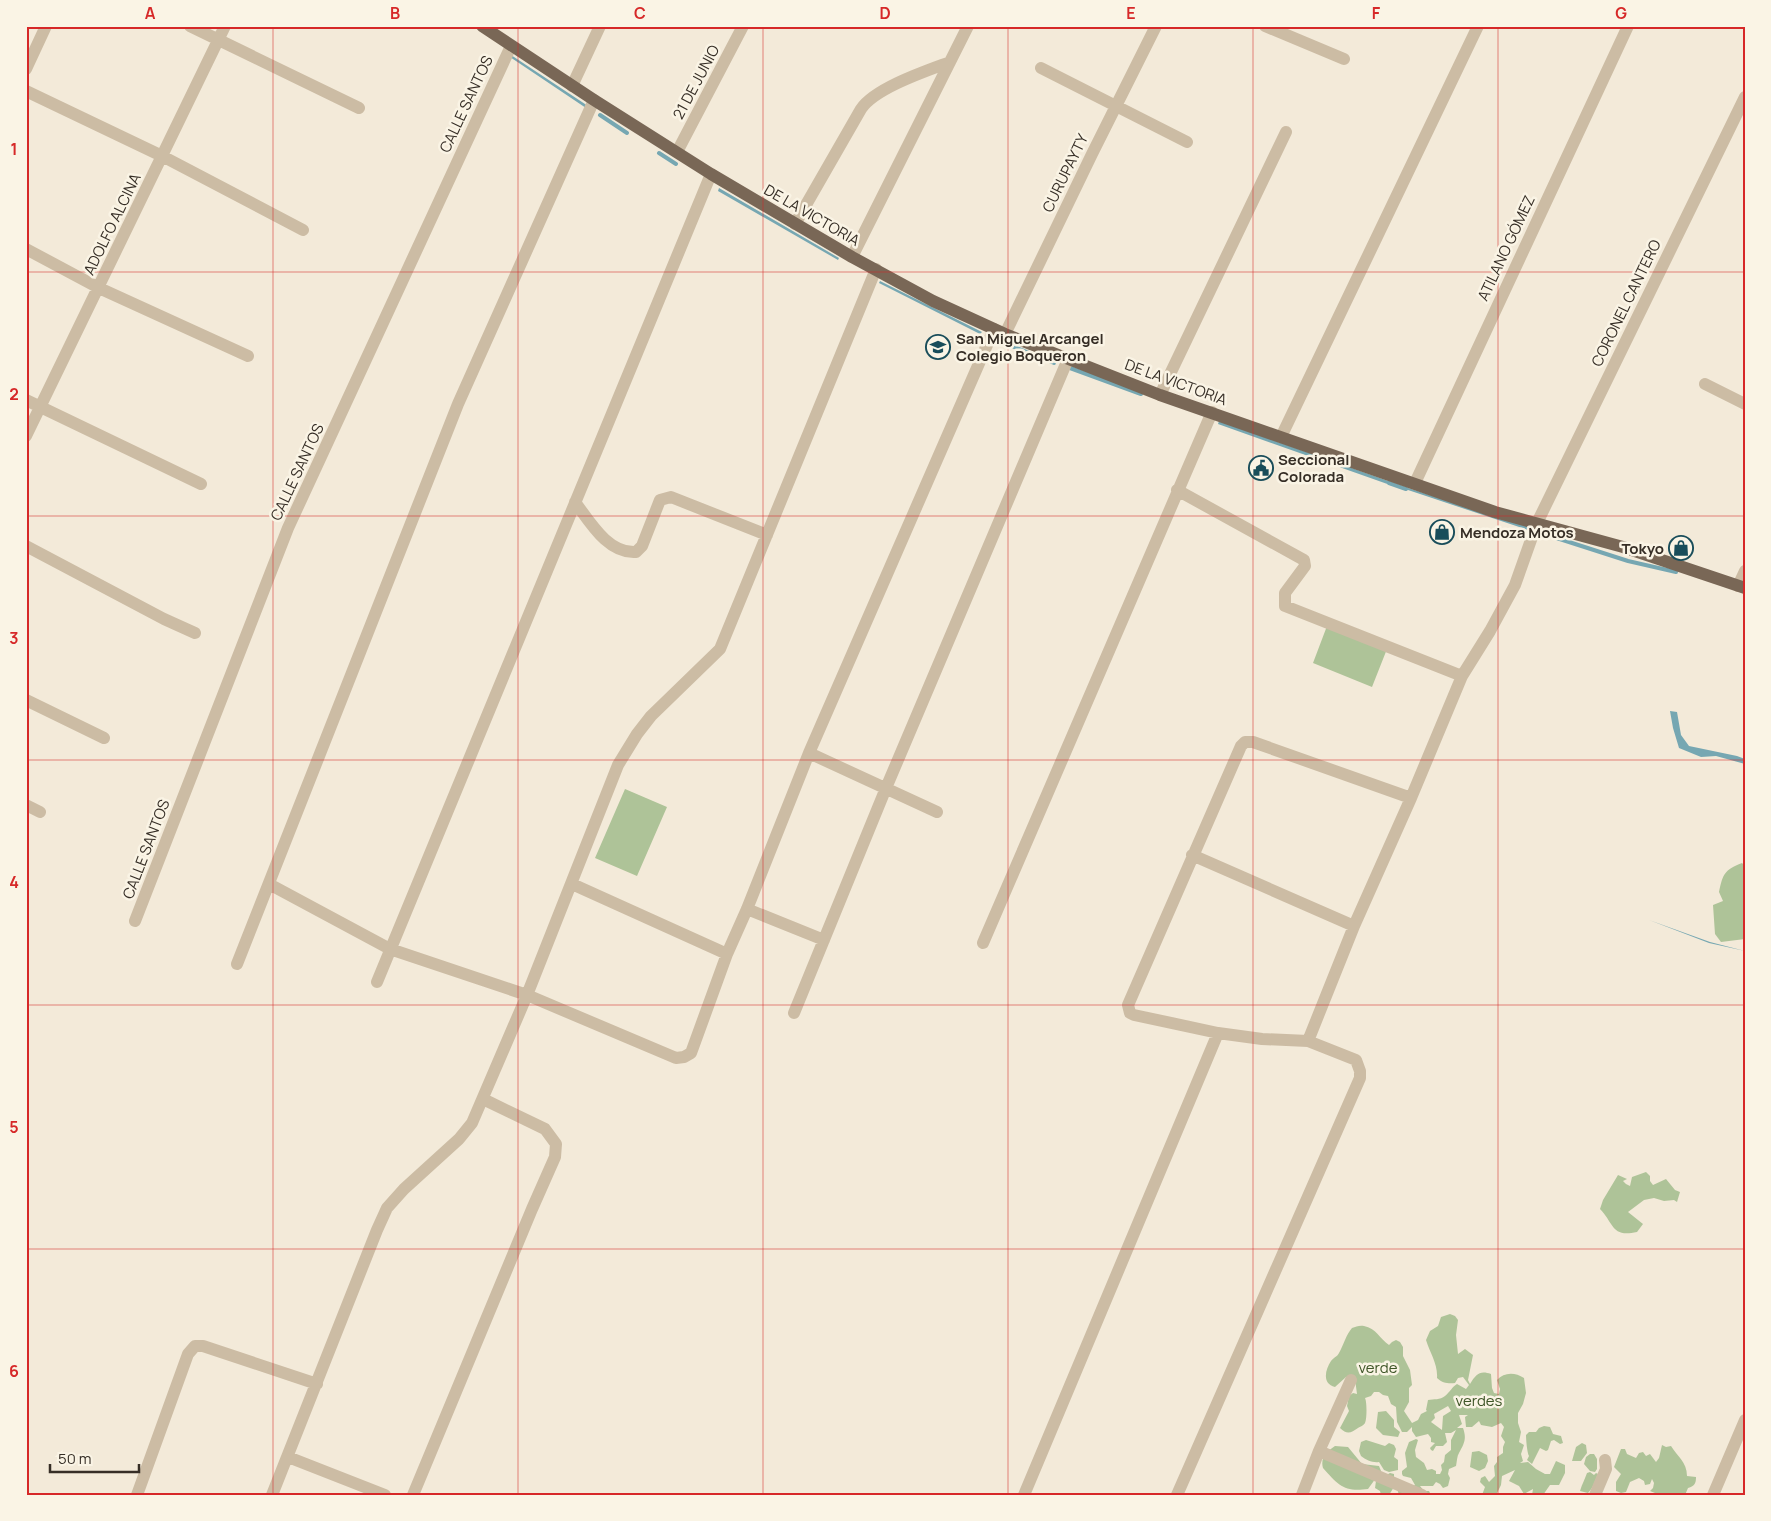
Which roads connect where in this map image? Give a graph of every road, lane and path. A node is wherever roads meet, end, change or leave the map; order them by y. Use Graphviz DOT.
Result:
graph roads {
  1 [pos="46,26"];
  2 [pos="190,26"];
  3 [pos="225,26"];
  4 [pos="482,26"];
  5 [pos="600,26"];
  6 [pos="743,26"];
  7 [pos="968,26"];
  8 [pos="1156,26"];
  9 [pos="1265,26"];
  10 [pos="1478,26"];
  11 [pos="1628,26"];
  12 [pos="218,41"];
  13 [pos="511,46"];
  14 [pos="1344,59"];
  15 [pos="950,62"];
  16 [pos="1041,68"];
  17 [pos="26,69"];
  18 [pos="572,86"];
  19 [pos="26,92"];
  20 [pos="1744,99"];
  21 [pos="594,100"];
  22 [pos="1115,107"];
  23 [pos="359,108"];
  24 [pos="1286,132"];
  25 [pos="1187,142"];
  26 [pos="678,152"];
  27 [pos="162,156"];
  28 [pos="712,174"];
  29 [pos="795,224"];
  30 [pos="303,230"];
  31 [pos="26,249"];
  32 [pos="852,257"];
  33 [pos="876,269"];
  34 [pos="99,288"];
  35 [pos="999,332"];
  36 [pos="248,356"];
  37 [pos="1068,359"];
  38 [pos="1705,384"];
  39 [pos="1160,395"];
  40 [pos="26,400"];
  41 [pos="1745,404"];
  42 [pos="40,407"];
  43 [pos="1212,412"];
  44 [pos="26,436"];
  45 [pos="1281,437"];
  46 [pos="1415,483"];
  47 [pos="201,484"];
  48 [pos="1177,490"];
  49 [pos="575,502"];
  50 [pos="1537,523"];
  51 [pos="767,535"];
  52 [pos="26,546"];
  53 [pos="1745,571"];
  54 [pos="1741,587"];
  55 [pos="195,633"];
  56 [pos="1462,676"];
  57 [pos="26,700"];
  58 [pos="104,738"];
  59 [pos="810,753"];
  60 [pos="886,788"];
  61 [pos="1411,798"];
  62 [pos="26,805"];
  63 [pos="40,812"];
  64 [pos="938,812"];
  65 [pos="1192,855"];
  66 [pos="269,884"];
  67 [pos="572,884"];
  68 [pos="747,909"];
  69 [pos="135,921"];
  70 [pos="1354,926"];
  71 [pos="824,940"];
  72 [pos="983,943"];
  73 [pos="390,949"];
  74 [pos="726,954"];
  75 [pos="237,964"];
  76 [pos="377,982"];
  77 [pos="527,995"];
  78 [pos="794,1014"];
  79 [pos="1218,1033"];
  80 [pos="1308,1041"];
  81 [pos="483,1100"];
  82 [pos="1352,1380"];
  83 [pos="317,1384"];
  84 [pos="1745,1420"];
  85 [pos="1320,1451"];
  86 [pos="288,1457"];
  87 [pos="1606,1460"];
  88 [pos="137,1495"];
  89 [pos="272,1495"];
  90 [pos="385,1495"];
  91 [pos="413,1495"];
  92 [pos="1024,1495"];
  93 [pos="1177,1495"];
  94 [pos="1302,1495"];
  95 [pos="1422,1495"];
  96 [pos="1595,1495"];
  97 [pos="1713,1495"];
  1 -- 17 [label="street"];
  2 -- 12 [label="street"];
  3 -- 12 [label="street, ADOLFO ALCINA"];
  4 -- 13 [label="main road, DE LA VICTORIA"];
  5 -- 18 [label="street"];
  6 -- 26 [label="street, 21 DE JUNIO"];
  7 -- 15 [label="street"];
  8 -- 22 [label="street, CURUPAYTY"];
  9 -- 14 [label="street"];
  10 -- 45 [label="street"];
  11 -- 46 [label="street, ATILANO GÓMEZ"];
  12 -- 23 [label="street"];
  12 -- 27 [label="street, ADOLFO ALCINA"];
  13 -- 18 [label="main road, DE LA VICTORIA"];
  13 -- 69 [label="street, CALLE SANTOS"];
  15 -- 29 [label="street"];
  15 -- 32 [label="street"];
  16 -- 22 [label="street"];
  18 -- 21 [label="main road, DE LA VICTORIA"];
  19 -- 27 [label="street"];
  20 -- 50 [label="street, CORONEL CANTERO"];
  21 -- 26 [label="main road, DE LA VICTORIA"];
  21 -- 66 [label="street"];
  22 -- 25 [label="street"];
  22 -- 35 [label="street, CURUPAYTY"];
  24 -- 39 [label="street"];
  26 -- 28 [label="main road, DE LA VICTORIA"];
  27 -- 30 [label="street"];
  27 -- 34 [label="street, ADOLFO ALCINA"];
  28 -- 29 [label="main road, DE LA VICTORIA"];
  28 -- 49 [label="street"];
  29 -- 32 [label="main road, DE LA VICTORIA"];
  31 -- 34 [label="street"];
  32 -- 33 [label="main road, DE LA VICTORIA"];
  33 -- 35 [label="main road, DE LA VICTORIA"];
  33 -- 51 [label="street"];
  34 -- 36 [label="street"];
  34 -- 42 [label="street, ADOLFO ALCINA"];
  35 -- 37 [label="main road, DE LA VICTORIA"];
  35 -- 59 [label="street, CURUPAYTY"];
  37 -- 39 [label="main road, DE LA VICTORIA"];
  37 -- 60 [label="street"];
  38 -- 41 [label="street"];
  39 -- 43 [label="main road, DE LA VICTORIA"];
  40 -- 42 [label="street"];
  42 -- 44 [label="street, ADOLFO ALCINA"];
  42 -- 47 [label="street"];
  43 -- 45 [label="main road, DE LA VICTORIA"];
  43 -- 48 [label="street"];
  45 -- 46 [label="main road, DE LA VICTORIA"];
  46 -- 50 [label="main road, DE LA VICTORIA"];
  48 -- 56 [label="street"];
  48 -- 72 [label="street"];
  49 -- 51 [label="street"];
  49 -- 73 [label="street"];
  50 -- 54 [label="main road, DE LA VICTORIA"];
  50 -- 56 [label="street, CORONEL CANTERO"];
  51 -- 67 [label="street"];
  52 -- 55 [label="street"];
  53 -- 54 [label="street"];
  56 -- 61 [label="street, CORONEL CANTERO"];
  57 -- 58 [label="street"];
  59 -- 60 [label="street"];
  59 -- 68 [label="street, CURUPAYTY"];
  60 -- 64 [label="street"];
  60 -- 71 [label="street"];
  61 -- 65 [label="street"];
  61 -- 70 [label="street, CORONEL CANTERO"];
  62 -- 63 [label="street"];
  65 -- 70 [label="street"];
  65 -- 79 [label="street"];
  66 -- 73 [label="street"];
  66 -- 75 [label="street"];
  67 -- 74 [label="street"];
  67 -- 77 [label="street"];
  68 -- 71 [label="street"];
  68 -- 74 [label="street, CURUPAYTY"];
  70 -- 80 [label="street, CORONEL CANTERO"];
  71 -- 78 [label="street"];
  73 -- 76 [label="street"];
  73 -- 77 [label="street"];
  74 -- 77 [label="street, CURUPAYTY"];
  77 -- 81 [label="street"];
  79 -- 80 [label="street"];
  79 -- 92 [label="street"];
  80 -- 93 [label="street"];
  81 -- 83 [label="street"];
  81 -- 91 [label="street"];
  82 -- 85 [label="street"];
  83 -- 86 [label="street"];
  83 -- 88 [label="street"];
  84 -- 97 [label="street"];
  85 -- 94 [label="street"];
  85 -- 95 [label="street"];
  86 -- 89 [label="street"];
  86 -- 90 [label="street"];
  87 -- 96 [label="street"];
}
